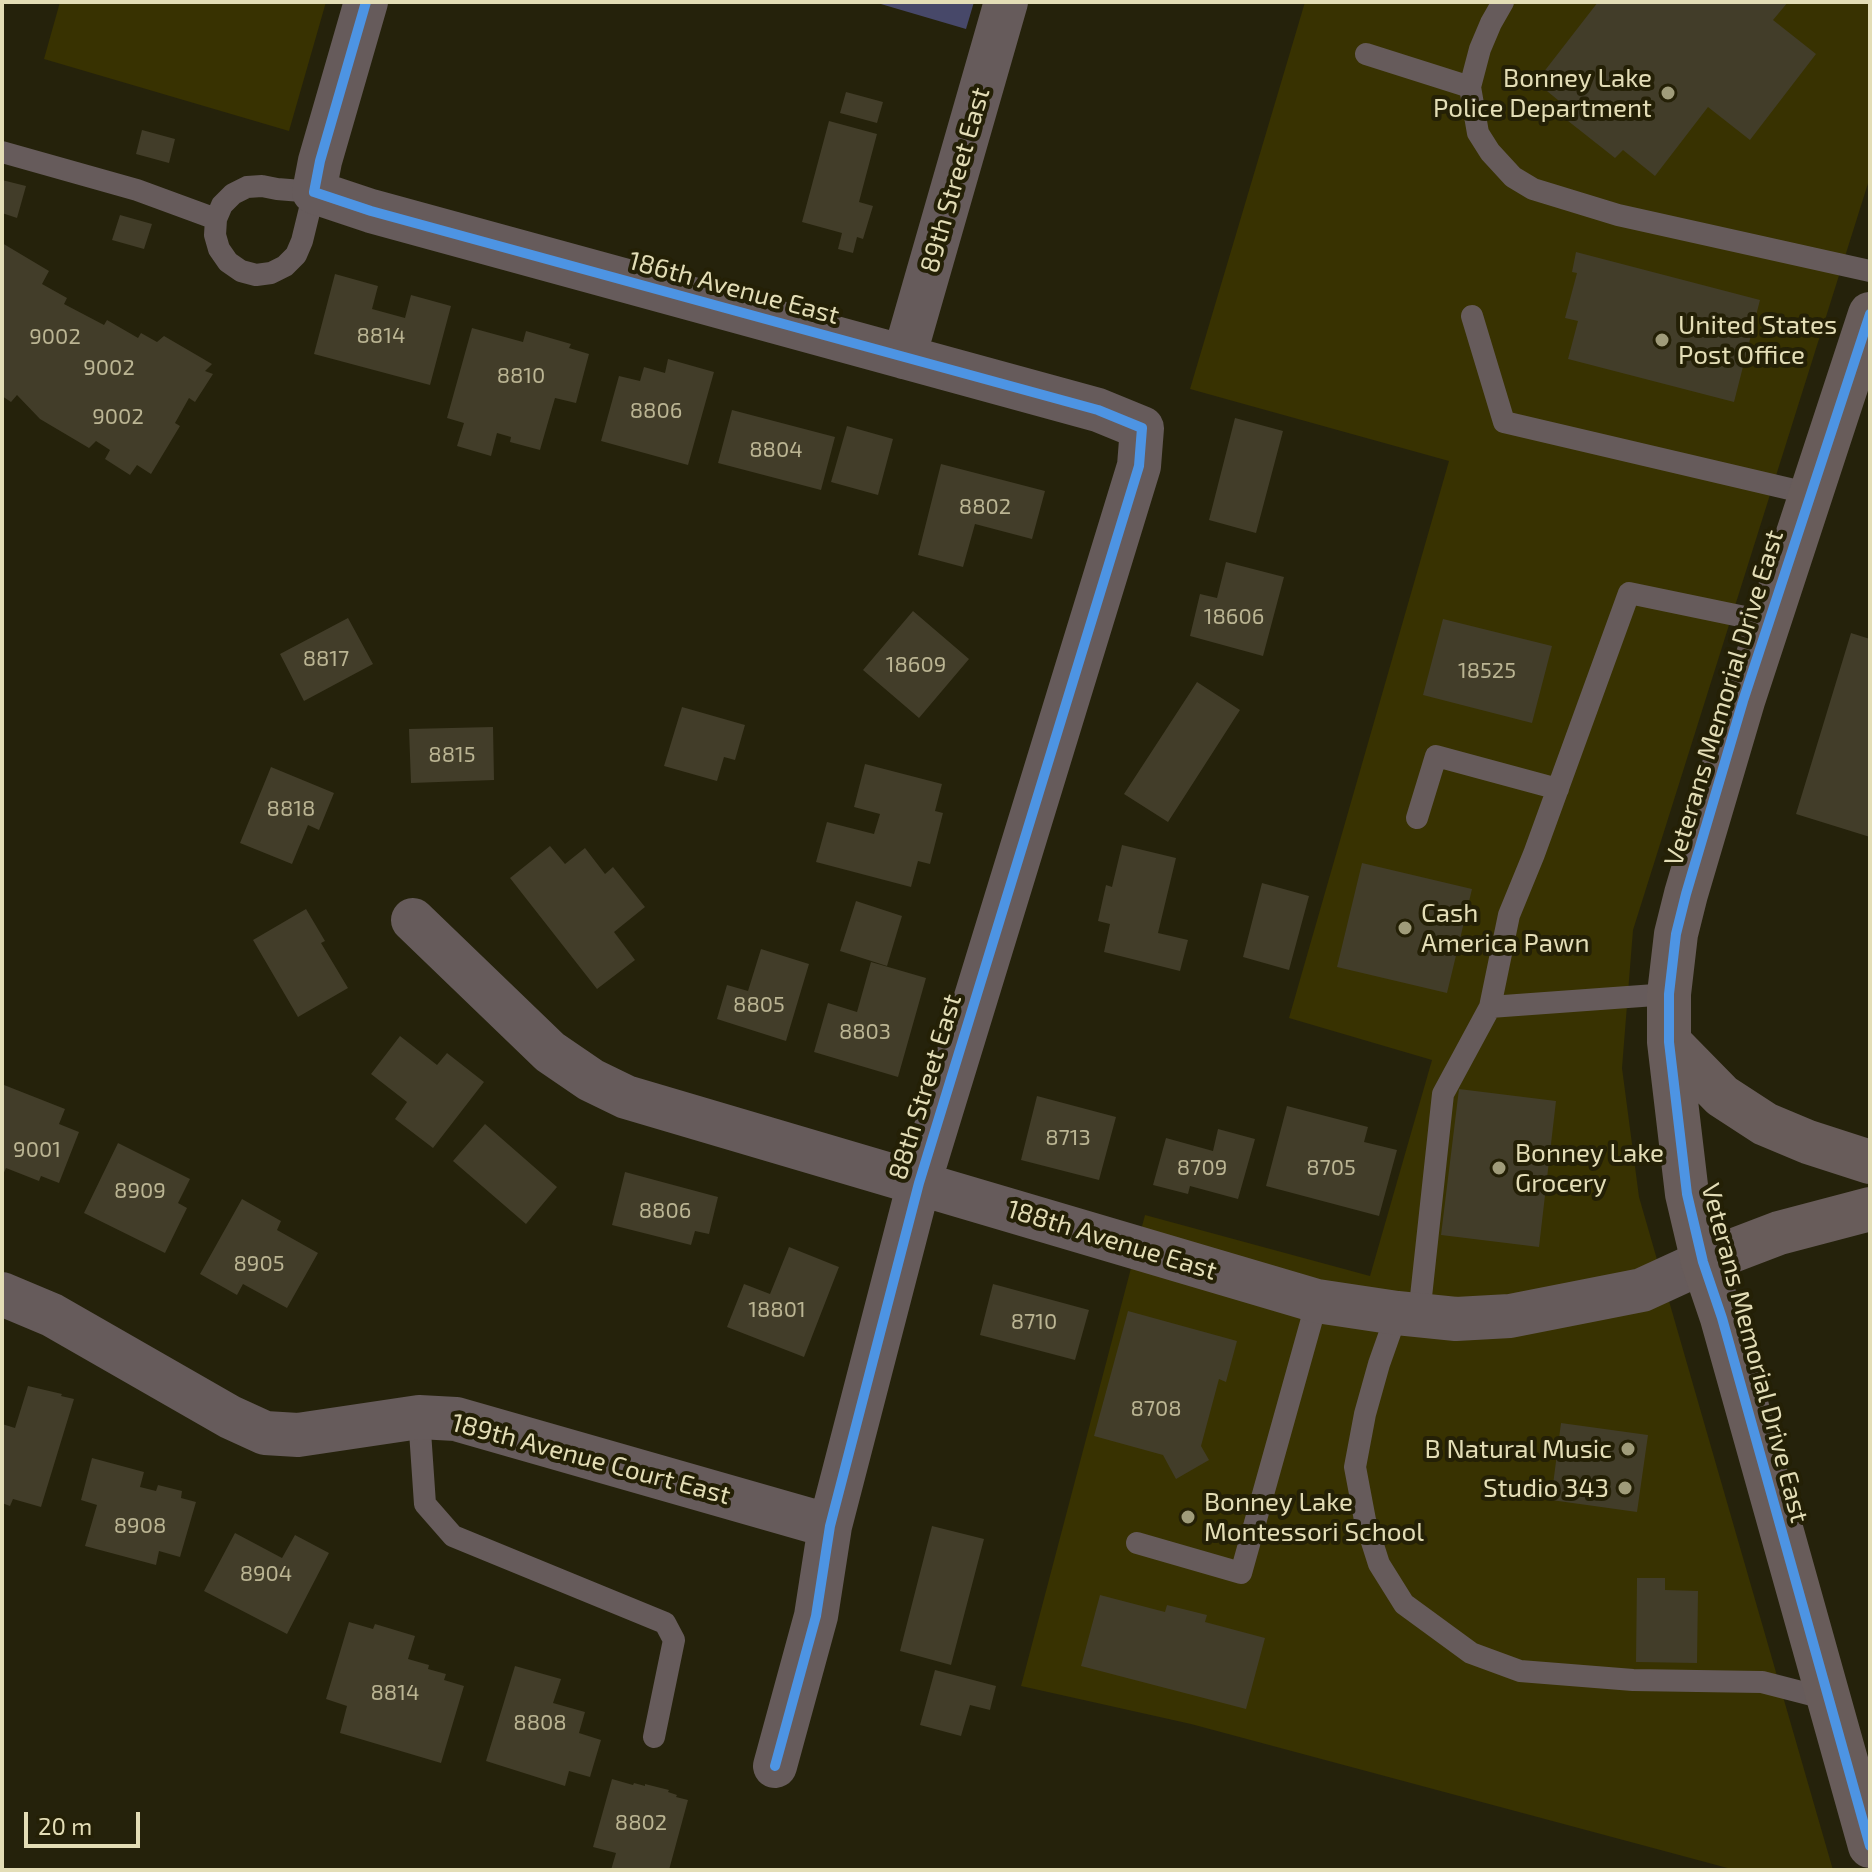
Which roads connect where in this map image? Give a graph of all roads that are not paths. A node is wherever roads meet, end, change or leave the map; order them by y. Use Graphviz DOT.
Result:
graph roads {
  1 [pos="366,2"];
  2 [pos="1006,2"];
  3 [pos="1503,2"];
  4 [pos="1366,54"];
  5 [pos="1470,87"];
  6 [pos="2,152"];
  7 [pos="314,192"];
  8 [pos="216,219"];
  9 [pos="1870,271"];
  10 [pos="1870,314"];
  11 [pos="1472,316"];
  12 [pos="904,357"];
  13 [pos="1142,428"];
  14 [pos="1811,494"];
  15 [pos="1769,622"];
  16 [pos="1558,789"];
  17 [pos="1417,818"];
  18 [pos="413,920"];
  19 [pos="1669,994"];
  20 [pos="1490,1007"];
  21 [pos="1669,1042"];
  22 [pos="1870,1162"];
  23 [pos="919,1183"];
  24 [pos="1870,1209"];
  25 [pos="1703,1262"];
  26 [pos="2,1294"];
  27 [pos="1317,1301"];
  28 [pos="1408,1314"];
  29 [pos="419,1417"];
  30 [pos="830,1526"];
  31 [pos="1137,1543"];
  32 [pos="1828,1699"];
  33 [pos="654,1737"];
  34 [pos="775,1766"];
  35 [pos="1870,1846"];
  1 -- 7 [label="street"];
  2 -- 12 [label="street, 89th Street East"];
  3 -- 5 [label="lane"];
  4 -- 5 [label="lane"];
  5 -- 9 [label="lane"];
  6 -- 8 [label="lane"];
  7 -- 8 [label="lane"];
  7 -- 8 [label="lane"];
  7 -- 12 [label="street, 186th Avenue East"];
  10 -- 14 [label="street, Veterans Memorial Drive East"];
  11 -- 14 [label="lane"];
  12 -- 13 [label="street, 186th Avenue East"];
  13 -- 23 [label="street, 88th Street East"];
  14 -- 15 [label="street, Veterans Memorial Drive East"];
  15 -- 16 [label="lane"];
  15 -- 19 [label="street, Veterans Memorial Drive East"];
  16 -- 17 [label="lane"];
  16 -- 20 [label="lane"];
  18 -- 23 [label="street, 188th Avenue East"];
  19 -- 20 [label="lane"];
  19 -- 21 [label="street, Veterans Memorial Drive East"];
  20 -- 28 [label="lane"];
  21 -- 22 [label="street"];
  21 -- 25 [label="street, Veterans Memorial Drive East"];
  23 -- 27 [label="street, 188th Avenue East"];
  23 -- 30 [label="street, 88th Street East"];
  24 -- 25 [label="street, 188th Avenue East"];
  25 -- 28 [label="street, 188th Avenue East"];
  25 -- 32 [label="street, Veterans Memorial Drive East"];
  26 -- 29 [label="street, 189th Avenue Court East"];
  27 -- 28 [label="street, 188th Avenue East"];
  27 -- 31 [label="lane"];
  28 -- 32 [label="lane"];
  29 -- 30 [label="street, 189th Avenue Court East"];
  29 -- 33 [label="lane"];
  30 -- 34 [label="street, 88th Street East"];
  32 -- 35 [label="street, Veterans Memorial Drive East"];
}
